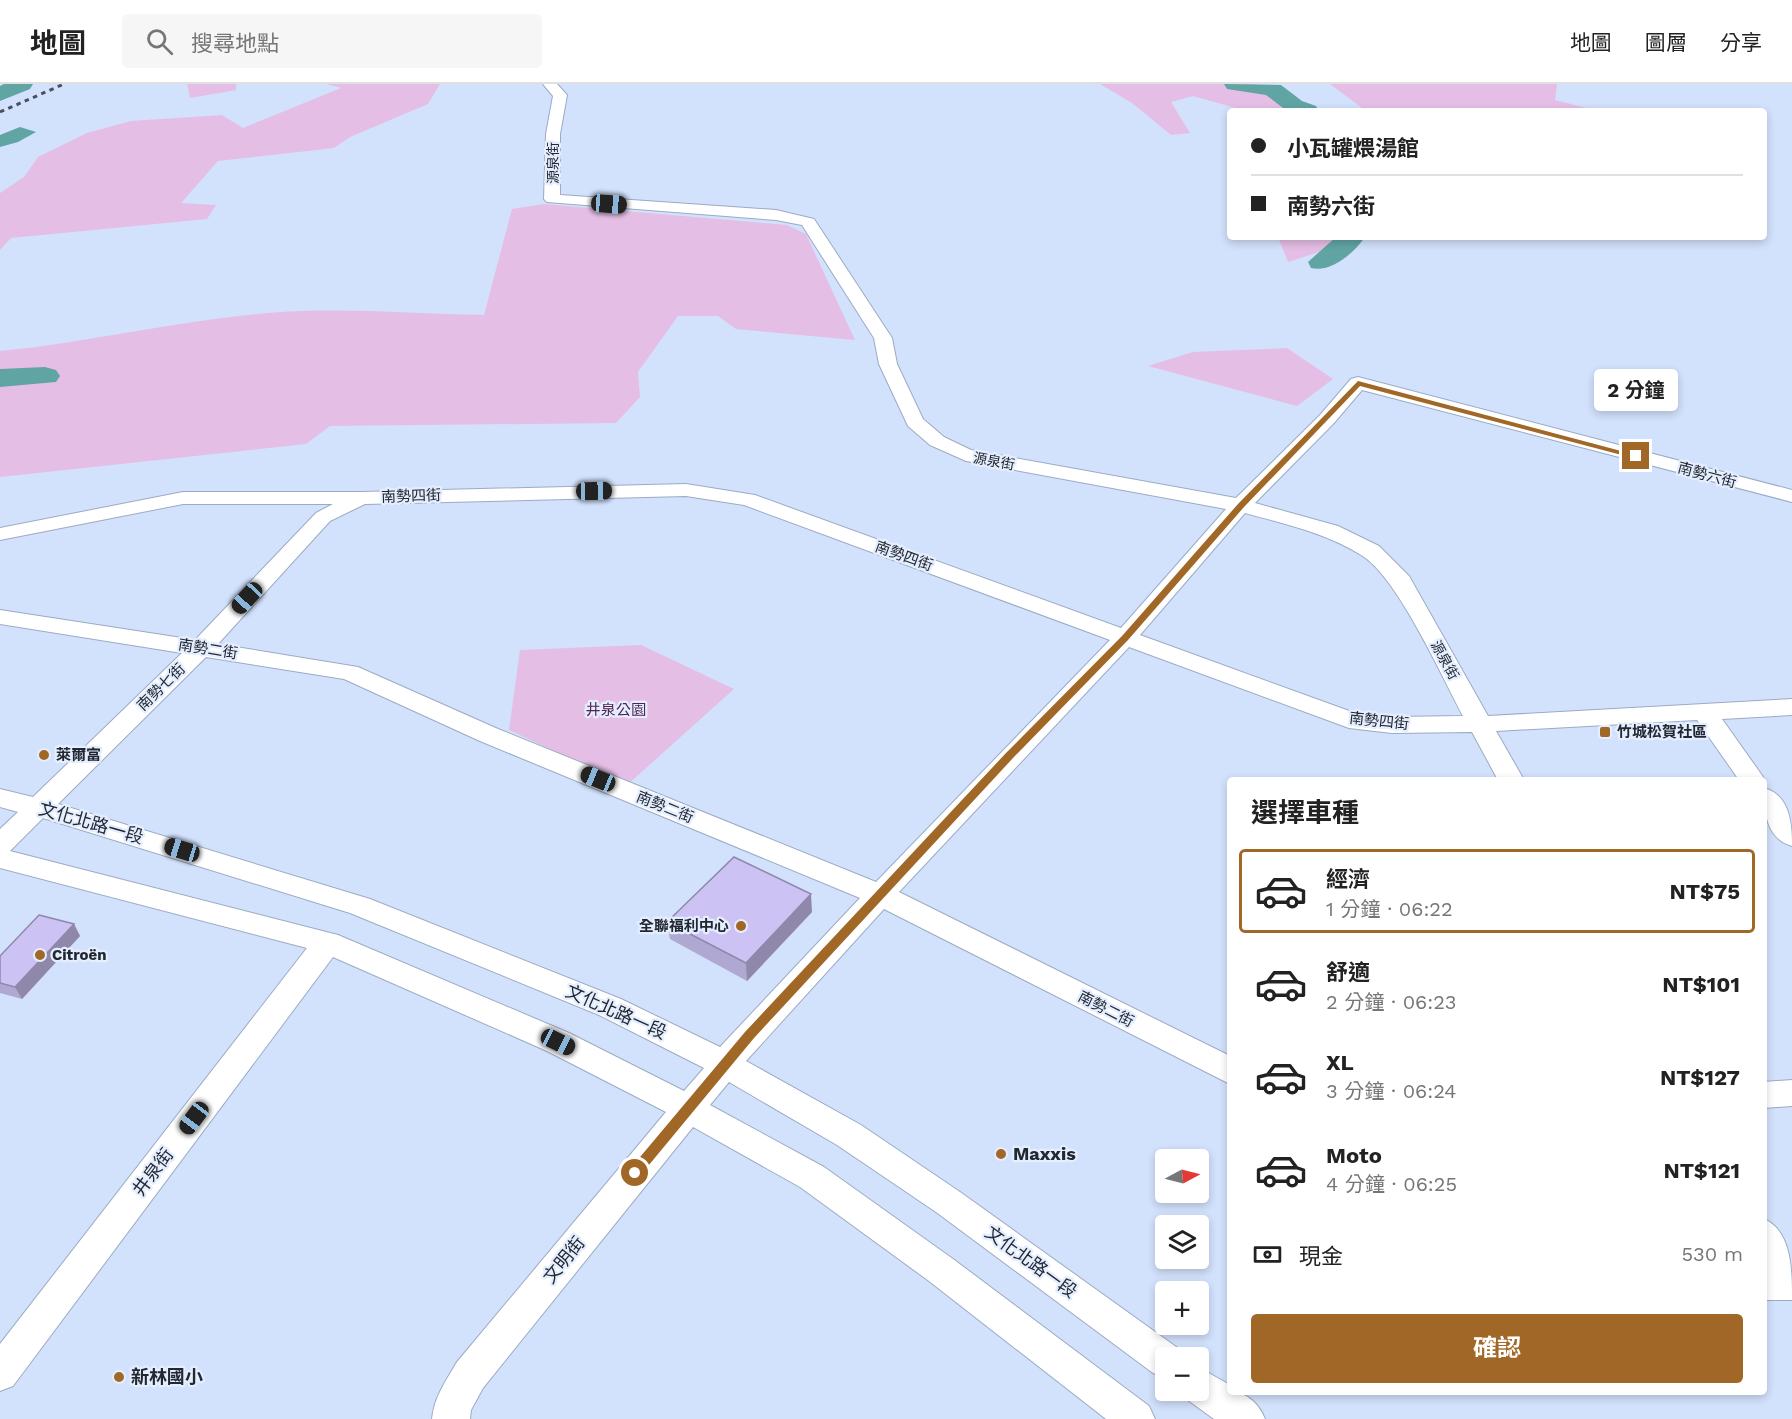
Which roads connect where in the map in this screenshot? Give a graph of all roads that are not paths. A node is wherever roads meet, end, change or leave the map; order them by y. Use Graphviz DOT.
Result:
graph roads {
  1 [pos="550,84"];
  2 [pos="1792,496"];
  3 [pos="362,498"];
  4 [pos="1241,505"];
  5 [pos="0,534"];
  6 [pos="0,617"];
  7 [pos="1125,638"];
  8 [pos="202,647"];
  9 [pos="1792,707"];
  10 [pos="1704,712"];
  11 [pos="1480,724"];
  12 [pos="1509,777"];
  13 [pos="1750,777"];
  14 [pos="0,798"];
  15 [pos="1767,801"];
  16 [pos="39,807"];
  17 [pos="1792,837"];
  18 [pos="0,845"];
  19 [pos="0,858"];
  20 [pos="880,895"];
  21 [pos="328,943"];
  22 [pos="725,1064"];
  23 [pos="1227,1069"];
  24 [pos="1792,1093"];
  25 [pos="1767,1095"];
  26 [pos="688,1108"];
  27 [pos="1767,1241"];
  28 [pos="1785,1283"];
  29 [pos="1155,1352"];
  30 [pos="0,1373"];
  31 [pos="1209,1393"];
  32 [pos="451,1419"];
  33 [pos="1136,1419"];
  34 [pos="1245,1419"];
  1 -- 4 [label="street, 源泉街"];
  2 -- 4 [label="street, 南勢六街"];
  3 -- 5 [label="street, 南勢四街"];
  3 -- 7 [label="street, 南勢四街"];
  3 -- 8 [label="street, 南勢七街"];
  4 -- 7 [label="street, 南勢六街"];
  4 -- 11 [label="street, 源泉街"];
  6 -- 8 [label="street, 南勢二街"];
  7 -- 11 [label="street, 南勢四街"];
  7 -- 20 [label="street, 南勢六街"];
  8 -- 16 [label="street, 南勢七街"];
  8 -- 20 [label="street, 南勢二街"];
  9 -- 10 [label="street, 南勢四街"];
  10 -- 11 [label="street, 南勢四街"];
  10 -- 13 [label="street"];
  11 -- 12 [label="street, 源泉街"];
  14 -- 16 [label="street, 文化北路一段"];
  15 -- 17 [label="street"];
  16 -- 18 [label="street, 南勢七街"];
  16 -- 22 [label="street, 文化北路一段"];
  19 -- 21 [label="street"];
  20 -- 22 [label="street, 南勢六街"];
  20 -- 23 [label="street, 南勢二街"];
  21 -- 26 [label="street"];
  21 -- 30 [label="street, 井泉街"];
  22 -- 26 [label="street, 南勢六街"];
  22 -- 29 [label="street, 文化北路一段"];
  24 -- 25 [label="street"];
  26 -- 32 [label="street, 文明街"];
  26 -- 33 [label="street"];
  27 -- 28 [label="street"];
  31 -- 34 [label="street"];
}
